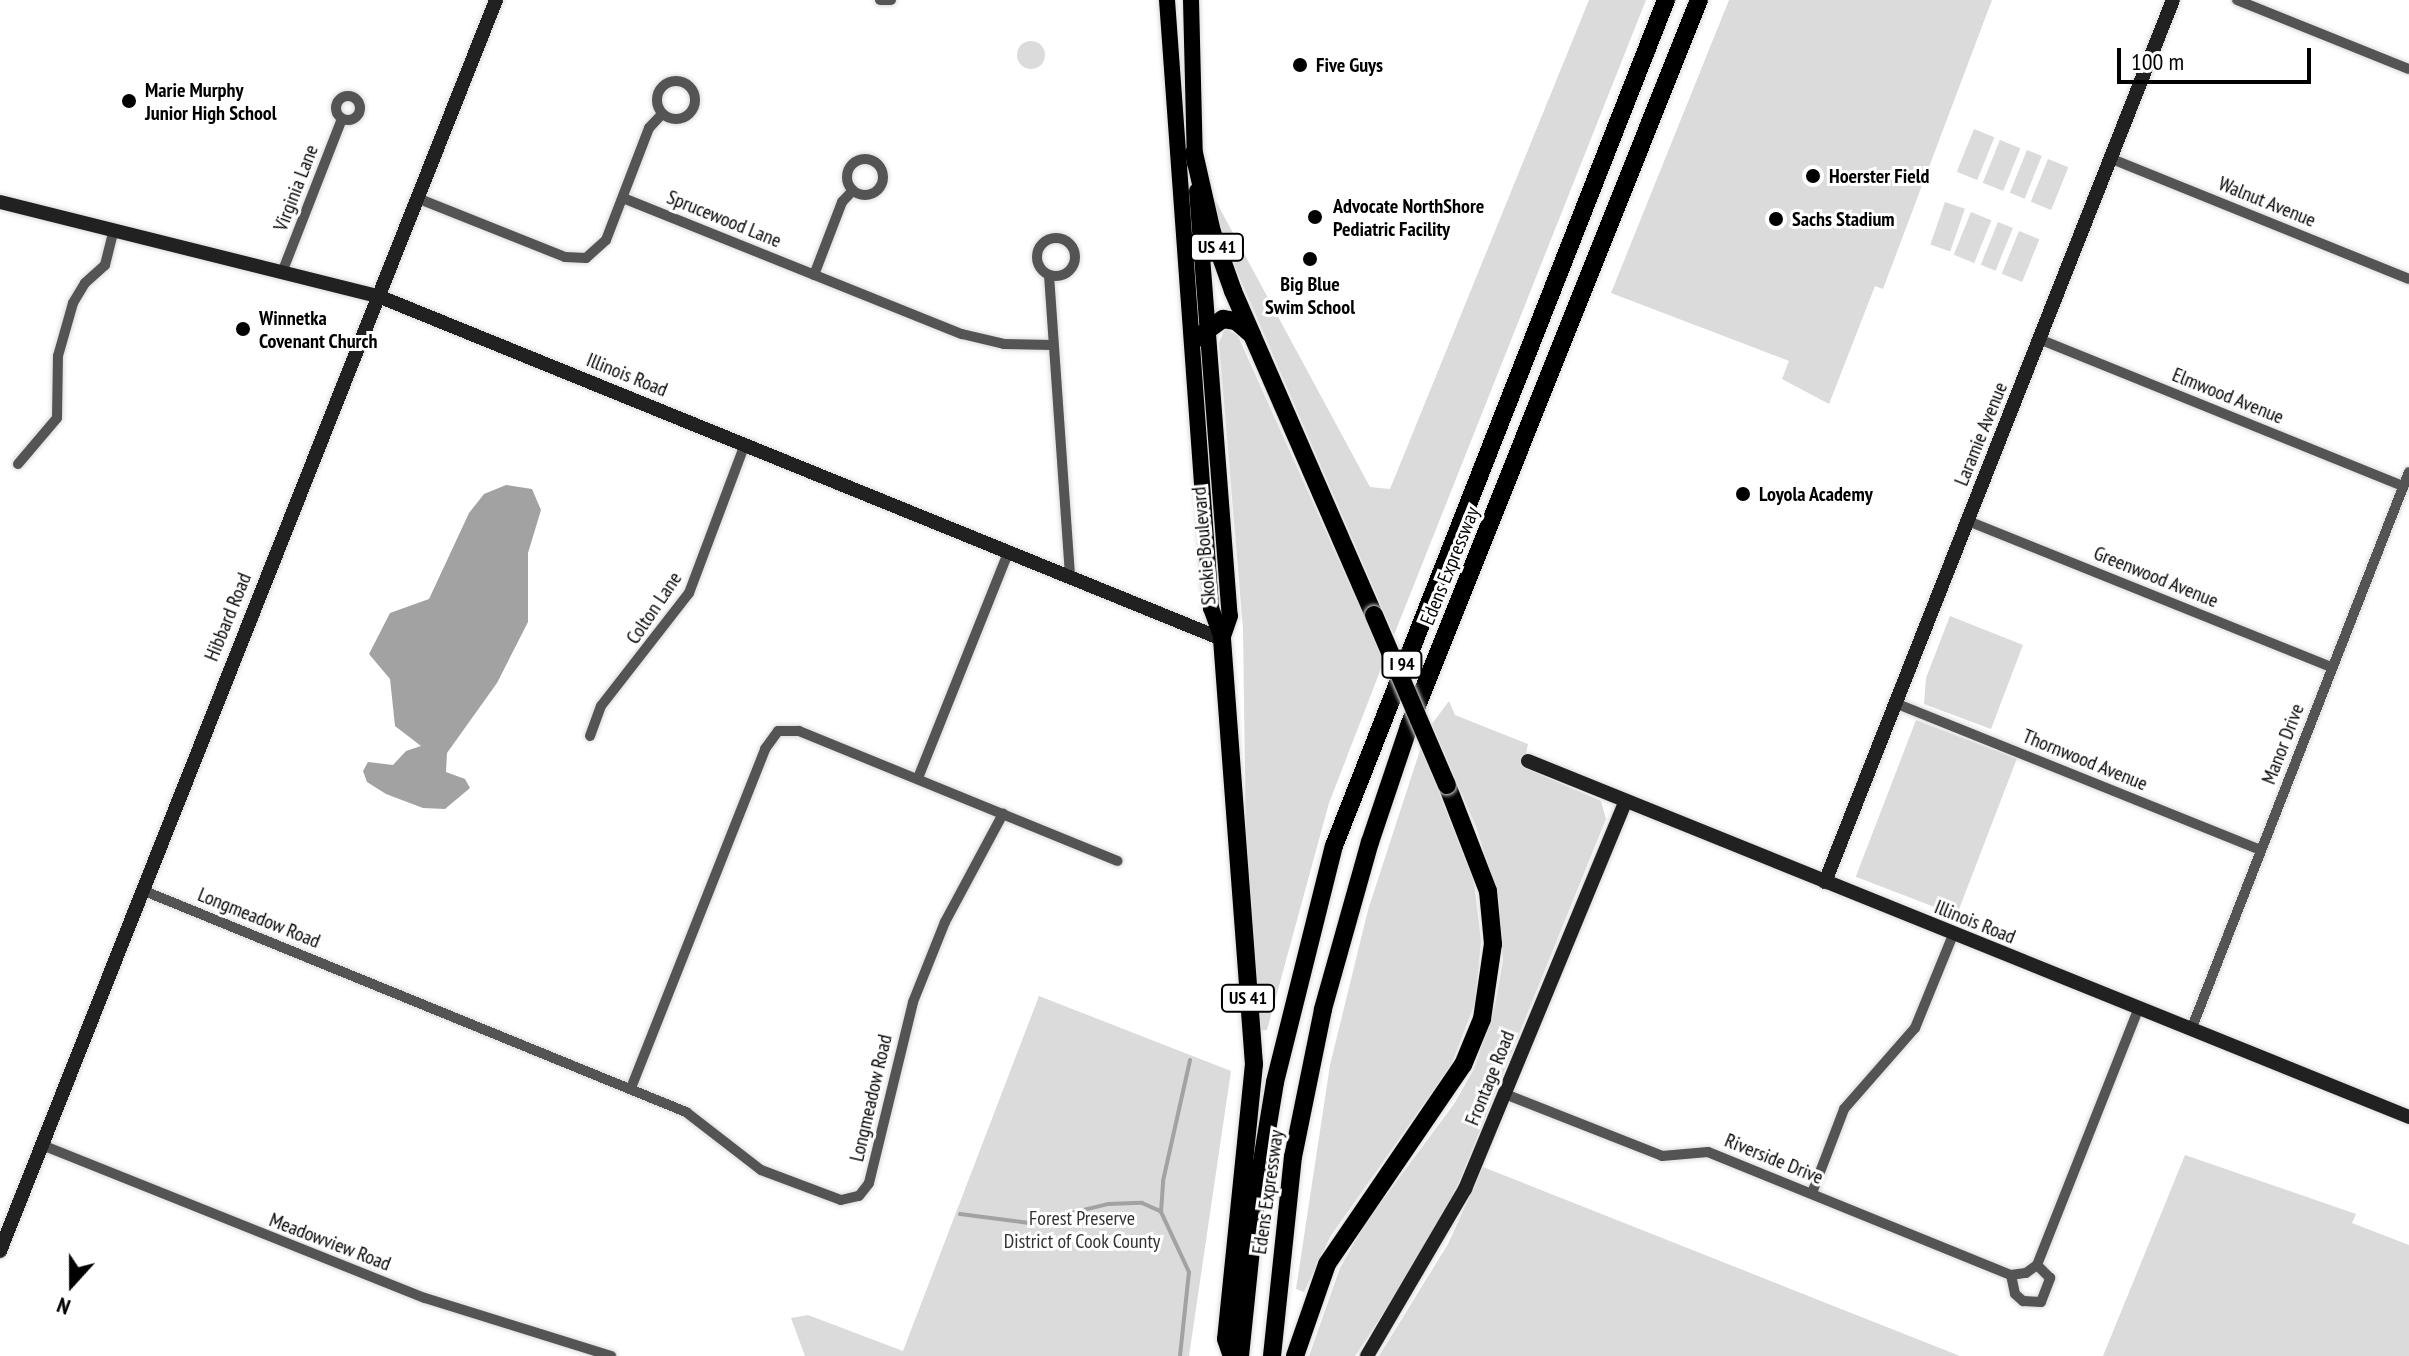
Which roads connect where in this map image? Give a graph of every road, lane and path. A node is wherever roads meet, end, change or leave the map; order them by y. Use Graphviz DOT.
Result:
graph roads {
  1 [pos="496,0"];
  2 [pos="880,0"];
  3 [pos="891,0"];
  4 [pos="1167,0"];
  5 [pos="1191,0"];
  6 [pos="1666,0"];
  7 [pos="1699,0"];
  8 [pos="2173,0"];
  9 [pos="2237,0"];
  10 [pos="2409,69"];
  11 [pos="662,114"];
  12 [pos="342,119"];
  13 [pos="1194,153"];
  14 [pos="2112,159"];
  15 [pos="853,190"];
  16 [pos="417,198"];
  17 [pos="623,198"];
  18 [pos="0,202"];
  19 [pos="114,229"];
  20 [pos="283,270"];
  21 [pos="814,275"];
  22 [pos="1049,275"];
  23 [pos="2409,279"];
  24 [pos="378,296"];
  25 [pos="1207,326"];
  26 [pos="1254,337"];
  27 [pos="2039,339"];
  28 [pos="1194,340"];
  29 [pos="1052,345"];
  30 [pos="745,444"];
  31 [pos="18,464"];
  32 [pos="2409,472"];
  33 [pos="2403,486"];
  34 [pos="1968,521"];
  35 [pos="1009,550"];
  36 [pos="1070,574"];
  37 [pos="1222,639"];
  38 [pos="2332,667"];
  39 [pos="1895,703"];
  40 [pos="590,736"];
  41 [pos="1528,761"];
  42 [pos="918,778"];
  43 [pos="1625,802"];
  44 [pos="1003,814"];
  45 [pos="2261,850"];
  46 [pos="1117,861"];
  47 [pos="1825,882"];
  48 [pos="142,890"];
  49 [pos="1953,935"];
  50 [pos="2138,1010"];
  51 [pos="2191,1030"];
  52 [pos="631,1088"];
  53 [pos="1505,1094"];
  54 [pos="2409,1117"];
  55 [pos="42,1145"];
  56 [pos="1812,1193"];
  57 [pos="0,1251"];
  58 [pos="2037,1265"];
  59 [pos="2011,1275"];
  60 [pos="611,1356"];
  61 [pos="1232,1356"];
  62 [pos="1240,1356"];
  63 [pos="1272,1356"];
  64 [pos="1295,1356"];
  65 [pos="1367,1356"];
  1 -- 16 [label="street, Hibbard Road"];
  2 -- 3 [label="street"];
  4 -- 28 [label="main road, Skokie Boulevard / US 41"];
  5 -- 13 [label="main road, Skokie Boulevard / US 41"];
  6 -- 62 [label="highway, Edens Expressway / I 94"];
  7 -- 63 [label="highway, Edens Expressway / I 94"];
  8 -- 14 [label="street, Laramie Avenue"];
  9 -- 10 [label="street"];
  11 -- 17 [label="street"];
  12 -- 20 [label="street, Virginia Lane"];
  13 -- 25 [label="main road, Skokie Boulevard / US 41"];
  13 -- 26 [label="highway, US 41"];
  14 -- 23 [label="street, Walnut Avenue"];
  14 -- 27 [label="street, Laramie Avenue"];
  15 -- 21 [label="street"];
  16 -- 17 [label="street"];
  16 -- 24 [label="street, Hibbard Road"];
  17 -- 21 [label="street, Sprucewood Lane"];
  18 -- 19 [label="street, Illinois Road"];
  19 -- 20 [label="street, Illinois Road"];
  19 -- 31 [label="street"];
  20 -- 24 [label="street, Illinois Road"];
  21 -- 29 [label="street, Sprucewood Lane"];
  22 -- 29 [label="street"];
  24 -- 30 [label="street, Illinois Road"];
  24 -- 48 [label="street, Hibbard Road"];
  25 -- 26 [label="highway"];
  25 -- 28 [label="highway"];
  25 -- 37 [label="main road, Skokie Boulevard / US 41"];
  26 -- 64 [label="highway, US 41, bridge"];
  27 -- 33 [label="street, Elmwood Avenue"];
  27 -- 34 [label="street, Laramie Avenue"];
  28 -- 37 [label="main road, Skokie Boulevard / US 41"];
  29 -- 36 [label="street"];
  30 -- 35 [label="street, Illinois Road"];
  30 -- 40 [label="street, Colton Lane"];
  32 -- 33 [label="street, Manor Drive"];
  33 -- 38 [label="street, Manor Drive"];
  34 -- 38 [label="street, Greenwood Avenue"];
  34 -- 39 [label="street, Laramie Avenue"];
  35 -- 36 [label="street, Illinois Road"];
  35 -- 42 [label="street"];
  36 -- 37 [label="street, Illinois Road"];
  37 -- 61 [label="highway, US 41"];
  38 -- 45 [label="street, Manor Drive"];
  39 -- 45 [label="street, Thornwood Avenue"];
  39 -- 47 [label="street, Laramie Avenue"];
  41 -- 43 [label="street, Illinois Road"];
  42 -- 44 [label="street"];
  42 -- 52 [label="street"];
  43 -- 47 [label="street, Illinois Road"];
  43 -- 53 [label="street, Frontage Road"];
  44 -- 46 [label="street"];
  44 -- 52 [label="street, Longmeadow Road"];
  45 -- 51 [label="street, Manor Drive"];
  47 -- 49 [label="street, Illinois Road"];
  48 -- 52 [label="street, Longmeadow Road"];
  48 -- 55 [label="street, Hibbard Road"];
  49 -- 50 [label="street, Illinois Road"];
  49 -- 56 [label="street"];
  50 -- 51 [label="street, Illinois Road"];
  50 -- 58 [label="street"];
  51 -- 54 [label="street, Illinois Road"];
  53 -- 56 [label="street, Riverside Drive"];
  53 -- 65 [label="street, Frontage Road"];
  55 -- 57 [label="street, Hibbard Road"];
  55 -- 60 [label="street, Meadowview Road"];
  56 -- 59 [label="street, Riverside Drive"];
  58 -- 59 [label="street, Riverside Drive"];
  58 -- 59 [label="street"];
}
